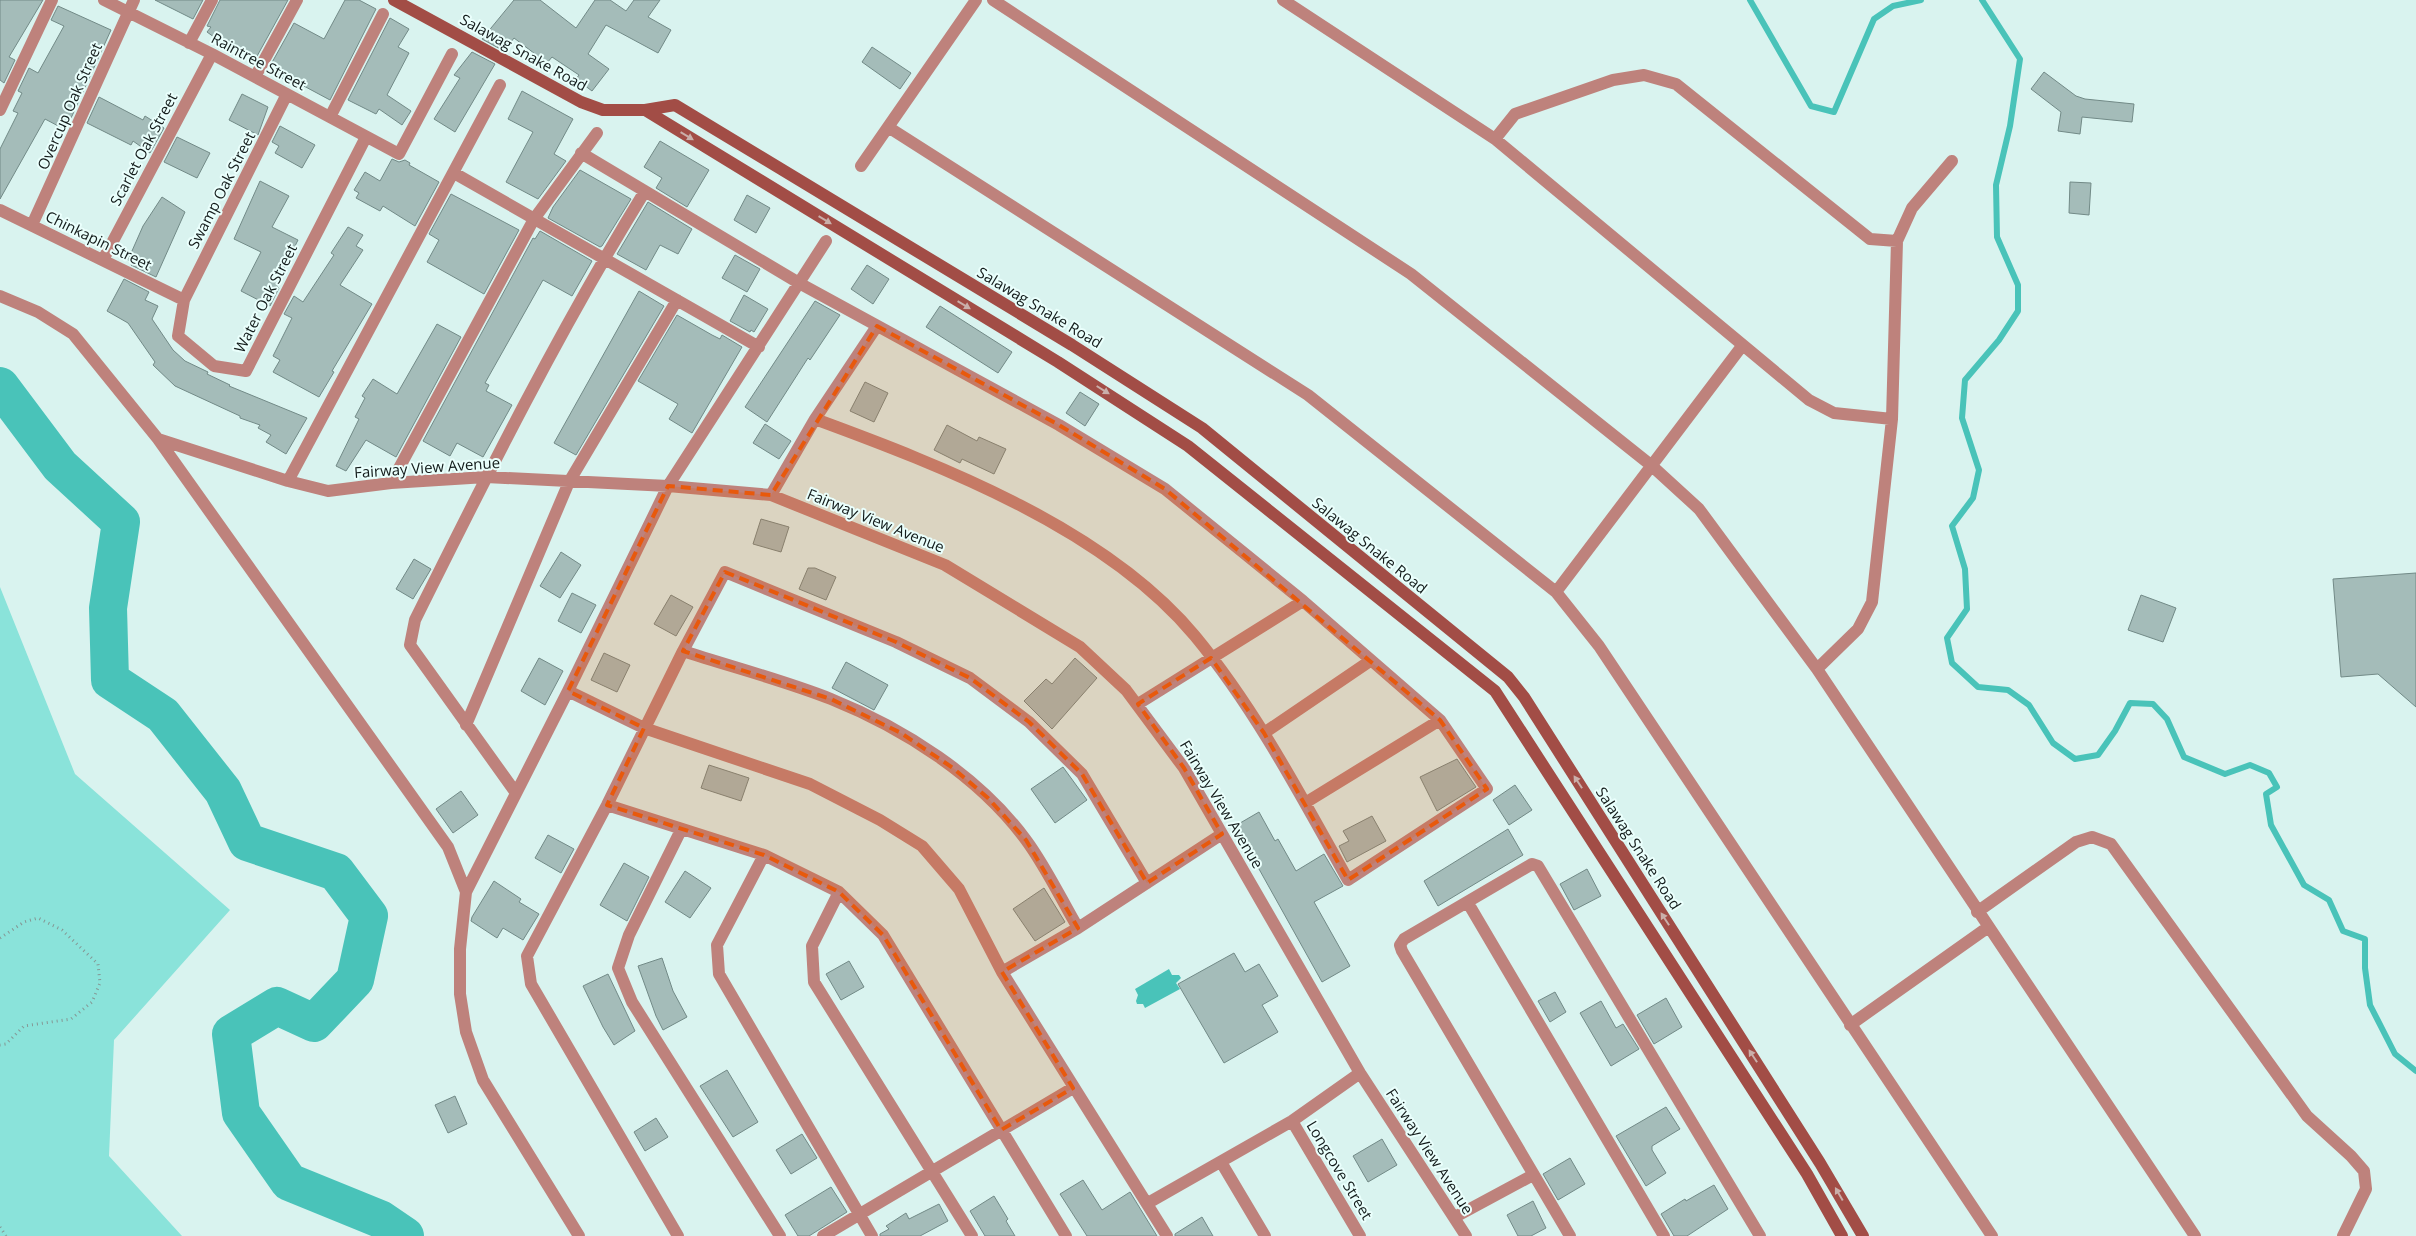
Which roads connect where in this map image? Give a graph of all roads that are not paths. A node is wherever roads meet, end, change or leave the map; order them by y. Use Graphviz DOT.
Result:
graph roads {
  1 [pos="52,0"];
  2 [pos="104,0"];
  3 [pos="134,0"];
  4 [pos="212,0"];
  5 [pos="296,0"];
  6 [pos="394,0"];
  7 [pos="976,0"];
  8 [pos="993,0"];
  9 [pos="1283,0"];
  10 [pos="129,14"];
  11 [pos="382,14"];
  12 [pos="189,43"];
  13 [pos="212,54"];
  14 [pos="452,54"];
  15 [pos="255,77"];
  16 [pos="500,85"];
  17 [pos="287,94"];
  18 [pos="0,110"];
  19 [pos="645,110"];
  20 [pos="330,117"];
  21 [pos="888,127"];
  22 [pos="597,133"];
  23 [pos="366,137"];
  24 [pos="1496,139"];
  25 [pos="581,153"];
  26 [pos="1952,161"];
  27 [pos="861,166"];
  28 [pos="454,174"];
  29 [pos="645,191"];
  30 [pos="0,210"];
  31 [pos="534,219"];
  32 [pos="32,226"];
  33 [pos="826,241"];
  34 [pos="1897,241"];
  35 [pos="603,258"];
  36 [pos="103,260"];
  37 [pos="799,283"];
  38 [pos="0,296"];
  39 [pos="184,300"];
  40 [pos="677,300"];
  41 [pos="877,326"];
  42 [pos="1742,346"];
  43 [pos="759,347"];
  44 [pos="816,419"];
  45 [pos="1892,419"];
  46 [pos="158,439"];
  47 [pos="1652,466"];
  48 [pos="486,477"];
  49 [pos="288,482"];
  50 [pos="569,482"];
  51 [pos="391,483"];
  52 [pos="668,486"];
  53 [pos="771,495"];
  54 [pos="1355,554"];
  55 [pos="1342,569"];
  56 [pos="1556,592"];
  57 [pos="1303,601"];
  58 [pos="682,651"];
  59 [pos="1211,658"];
  60 [pos="1370,661"];
  61 [pos="1816,669"];
  62 [pos="568,691"];
  63 [pos="1138,704"];
  64 [pos="1440,720"];
  65 [pos="466,725"];
  66 [pos="644,728"];
  67 [pos="1264,733"];
  68 [pos="516,793"];
  69 [pos="1304,803"];
  70 [pos="607,805"];
  71 [pos="681,830"];
  72 [pos="1222,834"];
  73 [pos="764,855"];
  74 [pos="1147,883"];
  75 [pos="466,892"];
  76 [pos="839,892"];
  77 [pos="1468,903"];
  78 [pos="1977,912"];
  79 [pos="1078,928"];
  80 [pos="1987,928"];
  81 [pos="1002,972"];
  82 [pos="1850,1025"];
  83 [pos="1360,1073"];
  84 [pos="1073,1088"];
  85 [pos="1292,1121"];
  86 [pos="1001,1130"];
  87 [pos="1221,1162"];
  88 [pos="933,1171"];
  89 [pos="1533,1175"];
  90 [pos="1148,1203"];
  91 [pos="859,1214"];
  92 [pos="1454,1217"];
  93 [pos="579,1236"];
  94 [pos="678,1236"];
  95 [pos="780,1236"];
  96 [pos="823,1236"];
  97 [pos="872,1236"];
  98 [pos="972,1236"];
  99 [pos="1066,1236"];
  100 [pos="1167,1236"];
  101 [pos="1266,1236"];
  102 [pos="1360,1236"];
  103 [pos="1466,1236"];
  104 [pos="1570,1236"];
  105 [pos="1664,1236"];
  106 [pos="1760,1236"];
  107 [pos="1842,1236"];
  108 [pos="1863,1236"];
  109 [pos="1992,1236"];
  110 [pos="2194,1236"];
  111 [pos="2343,1236"];
  1 -- 18 [label="street"];
  2 -- 10 [label="street, Raintree Street"];
  3 -- 10 [label="street, Overcup Oak Street"];
  4 -- 12 [label="street"];
  5 -- 15 [label="street"];
  6 -- 19 [label="main road, Salawag Snake Road"];
  7 -- 21 [label="street"];
  8 -- 47 [label="street"];
  9 -- 24 [label="street"];
  10 -- 12 [label="street, Raintree Street"];
  10 -- 32 [label="street, Overcup Oak Street"];
  11 -- 20 [label="street"];
  12 -- 13 [label="street, Raintree Street"];
  13 -- 15 [label="street, Raintree Street"];
  13 -- 36 [label="street, Scarlet Oak Street"];
  14 -- 23 [label="street, Raintree Street"];
  15 -- 17 [label="street, Raintree Street"];
  16 -- 28 [label="street"];
  17 -- 20 [label="street, Raintree Street"];
  17 -- 39 [label="street, Swamp Oak Street"];
  19 -- 54 [label="main road, Salawag Snake Road"];
  19 -- 55 [label="main road, one-way"];
  20 -- 23 [label="street, Raintree Street"];
  21 -- 27 [label="street"];
  21 -- 56 [label="street"];
  22 -- 25 [label="street"];
  23 -- 39 [label="street, Water Oak Street"];
  24 -- 34 [label="street"];
  24 -- 42 [label="street"];
  25 -- 29 [label="street"];
  25 -- 31 [label="street"];
  26 -- 34 [label="street"];
  28 -- 31 [label="street"];
  28 -- 49 [label="street"];
  29 -- 35 [label="street"];
  29 -- 37 [label="street"];
  30 -- 32 [label="street, Chinkapin Street"];
  31 -- 35 [label="street"];
  31 -- 51 [label="street"];
  32 -- 36 [label="street, Chinkapin Street"];
  33 -- 37 [label="street"];
  34 -- 45 [label="street"];
  35 -- 40 [label="street"];
  35 -- 48 [label="street"];
  36 -- 39 [label="street, Chinkapin Street"];
  37 -- 41 [label="street"];
  37 -- 43 [label="street"];
  38 -- 46 [label="street"];
  40 -- 43 [label="street"];
  40 -- 50 [label="street"];
  41 -- 44 [label="street"];
  41 -- 57 [label="street"];
  42 -- 45 [label="street"];
  42 -- 47 [label="street"];
  43 -- 52 [label="street"];
  44 -- 53 [label="street"];
  44 -- 59 [label="street"];
  45 -- 61 [label="street"];
  46 -- 49 [label="street, Fairway View Avenue"];
  46 -- 75 [label="street"];
  47 -- 56 [label="street"];
  47 -- 61 [label="street"];
  48 -- 50 [label="street, Fairway View Avenue"];
  48 -- 51 [label="street, Fairway View Avenue"];
  48 -- 65 [label="street"];
  49 -- 51 [label="street, Fairway View Avenue"];
  50 -- 52 [label="street, Fairway View Avenue"];
  50 -- 65 [label="street"];
  52 -- 53 [label="street, Fairway View Avenue"];
  52 -- 62 [label="street"];
  53 -- 63 [label="street, Fairway View Avenue"];
  54 -- 55 [label="main road"];
  108 -- 54 [label="main road, Salawag Snake Road, one-way"];
  55 -- 107 [label="main road"];
  56 -- 82 [label="street"];
  57 -- 59 [label="street"];
  57 -- 60 [label="street"];
  58 -- 66 [label="street"];
  58 -- 74 [label="street"];
  58 -- 79 [label="street"];
  59 -- 63 [label="street"];
  59 -- 67 [label="street"];
  60 -- 64 [label="street"];
  60 -- 67 [label="street"];
  61 -- 78 [label="street"];
  62 -- 66 [label="street"];
  62 -- 68 [label="street"];
  63 -- 72 [label="street, Fairway View Avenue"];
  64 -- 69 [label="street"];
  64 -- 69 [label="street"];
  65 -- 68 [label="street"];
  66 -- 70 [label="street"];
  66 -- 81 [label="street"];
  67 -- 69 [label="street"];
  68 -- 75 [label="street"];
  70 -- 71 [label="street"];
  70 -- 94 [label="street"];
  71 -- 73 [label="street"];
  71 -- 95 [label="street"];
  72 -- 74 [label="street"];
  72 -- 83 [label="street, Fairway View Avenue"];
  73 -- 76 [label="street"];
  73 -- 91 [label="street"];
  74 -- 79 [label="street"];
  75 -- 93 [label="street"];
  76 -- 86 [label="street"];
  76 -- 88 [label="street"];
  77 -- 89 [label="street"];
  77 -- 105 [label="street"];
  77 -- 106 [label="street"];
  78 -- 80 [label="street"];
  78 -- 111 [label="street"];
  79 -- 81 [label="street"];
  80 -- 82 [label="street"];
  80 -- 110 [label="street"];
  81 -- 84 [label="street"];
  82 -- 109 [label="street"];
  83 -- 85 [label="street"];
  83 -- 92 [label="street, Fairway View Avenue"];
  84 -- 86 [label="street"];
  84 -- 90 [label="street"];
  85 -- 87 [label="street"];
  85 -- 102 [label="street, Longcove Street"];
  86 -- 88 [label="street"];
  86 -- 99 [label="street"];
  87 -- 90 [label="street"];
  87 -- 101 [label="street"];
  88 -- 91 [label="street"];
  88 -- 98 [label="street"];
  89 -- 92 [label="street"];
  89 -- 104 [label="street"];
  90 -- 100 [label="street"];
  91 -- 96 [label="street"];
  91 -- 97 [label="street"];
  92 -- 103 [label="street, Fairway View Avenue"];
}
